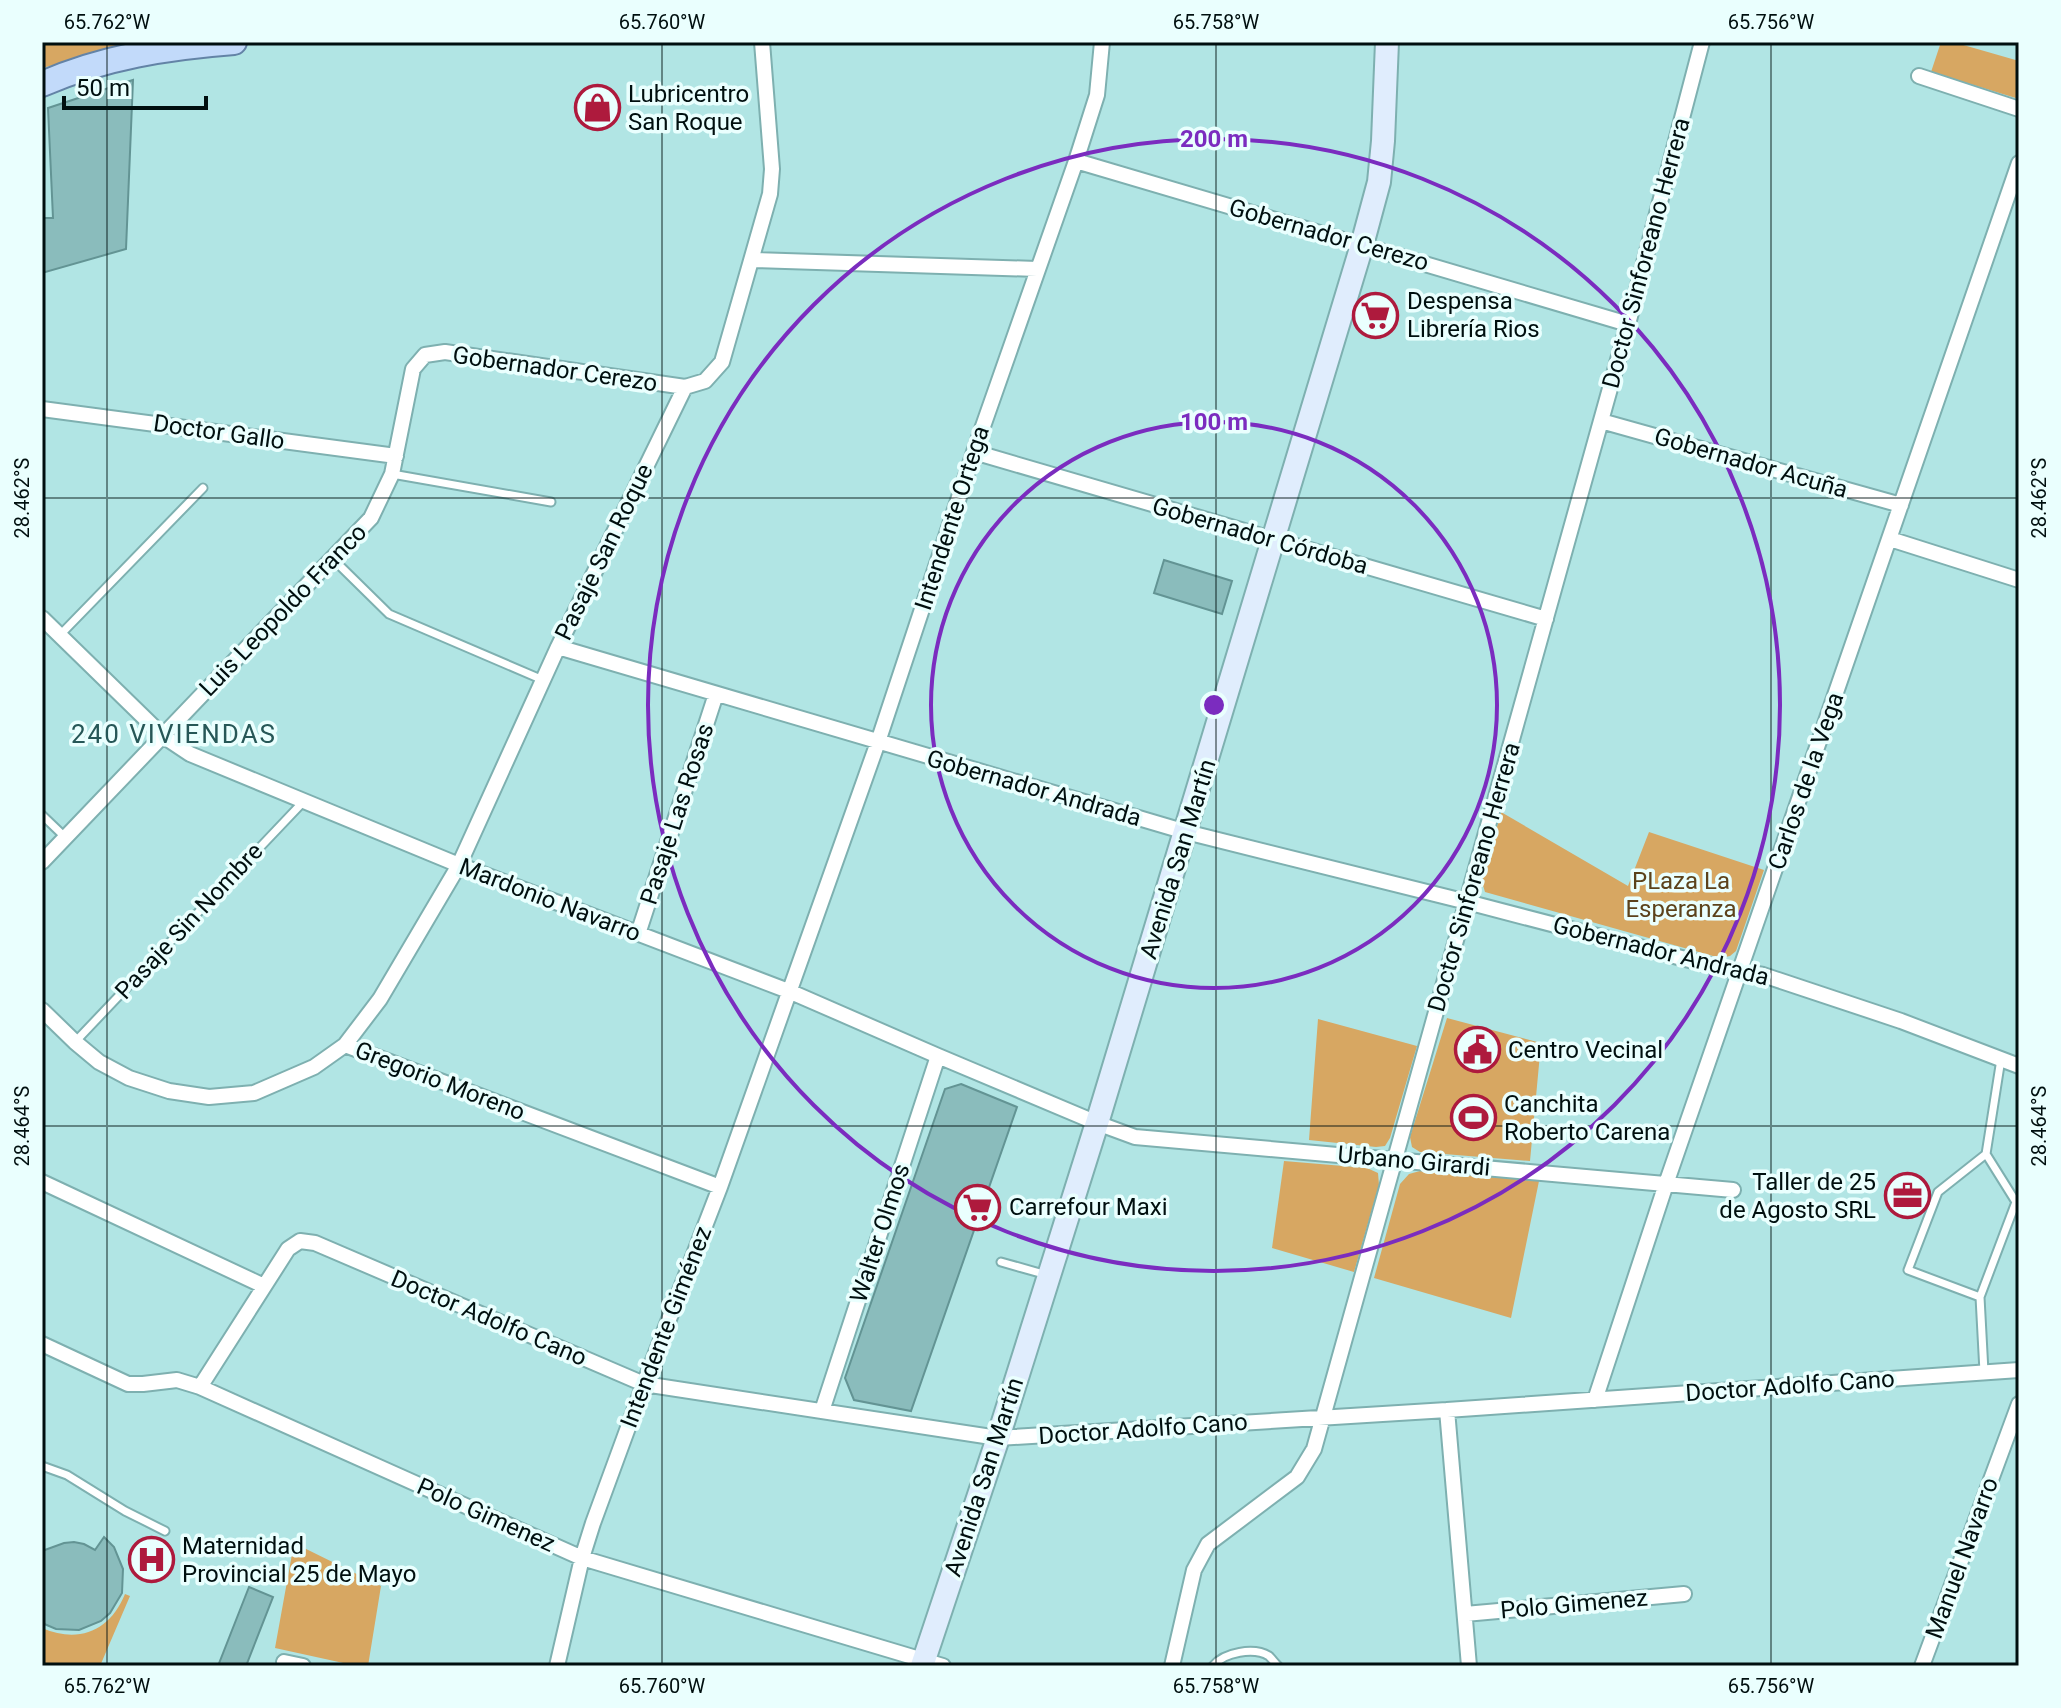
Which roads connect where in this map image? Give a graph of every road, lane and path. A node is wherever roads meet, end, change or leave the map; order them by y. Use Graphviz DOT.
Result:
graph roads {
  1 [pos="234,42"];
  2 [pos="762,42"];
  3 [pos="1102,42"];
  4 [pos="1387,42"];
  5 [pos="1702,42"];
  6 [pos="1919,76"];
  7 [pos="42,84"];
  8 [pos="2019,109"];
  9 [pos="1076,161"];
  10 [pos="2019,163"];
  11 [pos="1362,245"];
  12 [pos="753,260"];
  13 [pos="1037,269"];
  14 [pos="1628,324"];
  15 [pos="425,355"];
  16 [pos="685,387"];
  17 [pos="42,409"];
  18 [pos="1601,421"];
  19 [pos="974,452"];
  20 [pos="396,456"];
  21 [pos="392,474"];
  22 [pos="203,488"];
  23 [pos="551,502"];
  24 [pos="1901,505"];
  25 [pos="1890,539"];
  26 [pos="1274,540"];
  27 [pos="332,559"];
  28 [pos="2019,580"];
  29 [pos="42,618"];
  30 [pos="1546,619"];
  31 [pos="60,635"];
  32 [pos="558,647"];
  33 [pos="543,680"];
  34 [pos="716,694"];
  35 [pos="163,736"];
  36 [pos="878,742"];
  37 [pos="304,801"];
  38 [pos="42,815"];
  39 [pos="1186,832"];
  40 [pos="66,838"];
  41 [pos="42,862"];
  42 [pos="459,865"];
  43 [pos="1467,902"];
  44 [pos="638,934"];
  45 [pos="1740,971"];
  46 [pos="791,992"];
  47 [pos="42,1010"];
  48 [pos="75,1042"];
  49 [pos="345,1045"];
  50 [pos="938,1056"];
  51 [pos="2001,1059"];
  52 [pos="2019,1066"];
  53 [pos="1097,1123"];
  54 [pos="1986,1154"];
  55 [pos="1395,1159"];
  56 [pos="42,1182"];
  57 [pos="1666,1184"];
  58 [pos="720,1187"];
  59 [pos="1733,1190"];
  60 [pos="1001,1262"];
  61 [pos="1049,1275"];
  62 [pos="264,1286"];
  63 [pos="1980,1297"];
  64 [pos="42,1344"];
  65 [pos="2019,1370"];
  66 [pos="1984,1372"];
  67 [pos="644,1384"];
  68 [pos="200,1387"];
  69 [pos="1595,1400"];
  70 [pos="2019,1404"];
  71 [pos="1447,1410"];
  72 [pos="822,1411"];
  73 [pos="1323,1417"];
  74 [pos="998,1438"];
  75 [pos="42,1466"];
  76 [pos="165,1531"];
  77 [pos="582,1558"];
  78 [pos="1684,1594"];
  79 [pos="1465,1614"];
  80 [pos="284,1662"];
  81 [pos="930,1664"];
  82 [pos="303,1666"];
  83 [pos="557,1666"];
  84 [pos="1172,1666"];
  85 [pos="1213,1666"];
  86 [pos="1278,1666"];
  87 [pos="1469,1666"];
  88 [pos="1922,1666"];
  1 -- 7 [label="main road"];
  2 -- 12 [label="street"];
  3 -- 9 [label="street, Intendente Ortega"];
  4 -- 11 [label="main road, Avenida San Martín"];
  5 -- 14 [label="street, Doctor Sinforeano Herrera"];
  6 -- 8 [label="street"];
  9 -- 11 [label="street, Gobernador Cerezo"];
  9 -- 13 [label="street, Intendente Ortega"];
  10 -- 24 [label="street, Carlos de la Vega"];
  11 -- 14 [label="street, Gobernador Cerezo"];
  11 -- 26 [label="main road, Avenida San Martín"];
  12 -- 13 [label="street"];
  12 -- 16 [label="street"];
  13 -- 19 [label="street, Intendente Ortega"];
  14 -- 18 [label="street, Doctor Sinforeano Herrera"];
  15 -- 16 [label="street, Gobernador Cerezo"];
  15 -- 20 [label="street, Luis Leopoldo Franco"];
  16 -- 32 [label="street, Pasaje San Roque"];
  17 -- 20 [label="street, Doctor Gallo"];
  18 -- 24 [label="street, Gobernador Acuña"];
  18 -- 30 [label="street, Doctor Sinforeano Herrera"];
  19 -- 26 [label="street, Gobernador Córdoba"];
  19 -- 36 [label="street, Intendente Ortega"];
  20 -- 21 [label="street, Luis Leopoldo Franco"];
  21 -- 23 [label="lane"];
  21 -- 27 [label="street, Luis Leopoldo Franco"];
  22 -- 31 [label="lane"];
  24 -- 25 [label="street, Carlos de la Vega"];
  25 -- 28 [label="street"];
  25 -- 45 [label="street, Carlos de la Vega"];
  26 -- 30 [label="street, Gobernador Córdoba"];
  26 -- 39 [label="main road, Avenida San Martín"];
  27 -- 33 [label="lane"];
  27 -- 35 [label="street, Luis Leopoldo Franco"];
  29 -- 31 [label="street, Mardonio Navarro"];
  30 -- 43 [label="street, Doctor Sinforeano Herrera"];
  31 -- 35 [label="street, Mardonio Navarro"];
  32 -- 33 [label="street, Pasaje San Roque"];
  32 -- 34 [label="street, Gobernador Andrada"];
  33 -- 42 [label="street, Pasaje San Roque"];
  34 -- 36 [label="street, Gobernador Andrada"];
  34 -- 44 [label="street, Pasaje Las Rosas"];
  35 -- 37 [label="street, Mardonio Navarro"];
  35 -- 40 [label="street, Luis Leopoldo Franco"];
  36 -- 39 [label="street, Gobernador Andrada"];
  36 -- 46 [label="street, Intendente Ortega"];
  37 -- 42 [label="street, Mardonio Navarro"];
  37 -- 48 [label="lane, Pasaje Sin Nombre"];
  38 -- 40 [label="lane"];
  39 -- 43 [label="street, Gobernador Andrada"];
  39 -- 53 [label="main road, Avenida San Martín"];
  40 -- 41 [label="street, Luis Leopoldo Franco"];
  42 -- 44 [label="street, Mardonio Navarro"];
  42 -- 49 [label="street, Pasaje San Roque"];
  43 -- 45 [label="street, Gobernador Andrada"];
  43 -- 55 [label="street, Doctor Sinforeano Herrera"];
  44 -- 46 [label="street, Mardonio Navarro"];
  45 -- 51 [label="street, Gobernador Andrada"];
  45 -- 57 [label="street, Carlos de la Vega"];
  46 -- 50 [label="street, Mardonio Navarro"];
  46 -- 58 [label="street, Intendente Giménez"];
  47 -- 48 [label="street, Gregorio Moreno"];
  48 -- 49 [label="street, Gregorio Moreno"];
  49 -- 58 [label="street, Gregorio Moreno"];
  50 -- 53 [label="street, Mardonio Navarro"];
  50 -- 72 [label="street, Walter Olmos"];
  51 -- 52 [label="street, Gobernador Andrada"];
  51 -- 54 [label="lane"];
  53 -- 55 [label="street, Urbano Girardi"];
  53 -- 61 [label="main road, Avenida San Martín"];
  54 -- 63 [label="lane"];
  54 -- 63 [label="lane"];
  55 -- 57 [label="street, Urbano Girardi"];
  55 -- 73 [label="street, Doctor Sinforeano Herrera"];
  56 -- 62 [label="street"];
  57 -- 59 [label="street, Urbano Girardi"];
  57 -- 69 [label="street, Carlos de la Vega"];
  58 -- 67 [label="street, Intendente Giménez"];
  60 -- 61 [label="lane"];
  61 -- 74 [label="main road, Avenida San Martín"];
  62 -- 67 [label="street, Doctor Adolfo Cano"];
  62 -- 68 [label="street"];
  63 -- 66 [label="lane"];
  64 -- 68 [label="street, Polo Gimenez"];
  65 -- 66 [label="street, Doctor Adolfo Cano"];
  66 -- 69 [label="street, Doctor Adolfo Cano"];
  67 -- 72 [label="street, Doctor Adolfo Cano"];
  67 -- 77 [label="street, Intendente Giménez"];
  68 -- 77 [label="street, Polo Gimenez"];
  69 -- 71 [label="street, Doctor Adolfo Cano"];
  70 -- 88 [label="street, Manuel Navarro"];
  71 -- 73 [label="street, Doctor Adolfo Cano"];
  71 -- 79 [label="street"];
  72 -- 74 [label="street, Doctor Adolfo Cano"];
  73 -- 74 [label="street, Doctor Adolfo Cano"];
  73 -- 84 [label="street, Doctor Sinforeano Herrera"];
  74 -- 81 [label="main road, Avenida San Martín"];
  75 -- 76 [label="lane"];
  77 -- 81 [label="street, Polo Gimenez"];
  77 -- 83 [label="street, Intendente Giménez"];
  78 -- 79 [label="street, Polo Gimenez"];
  79 -- 87 [label="street"];
  80 -- 82 [label="street"];
  85 -- 86 [label="lane"];
}
